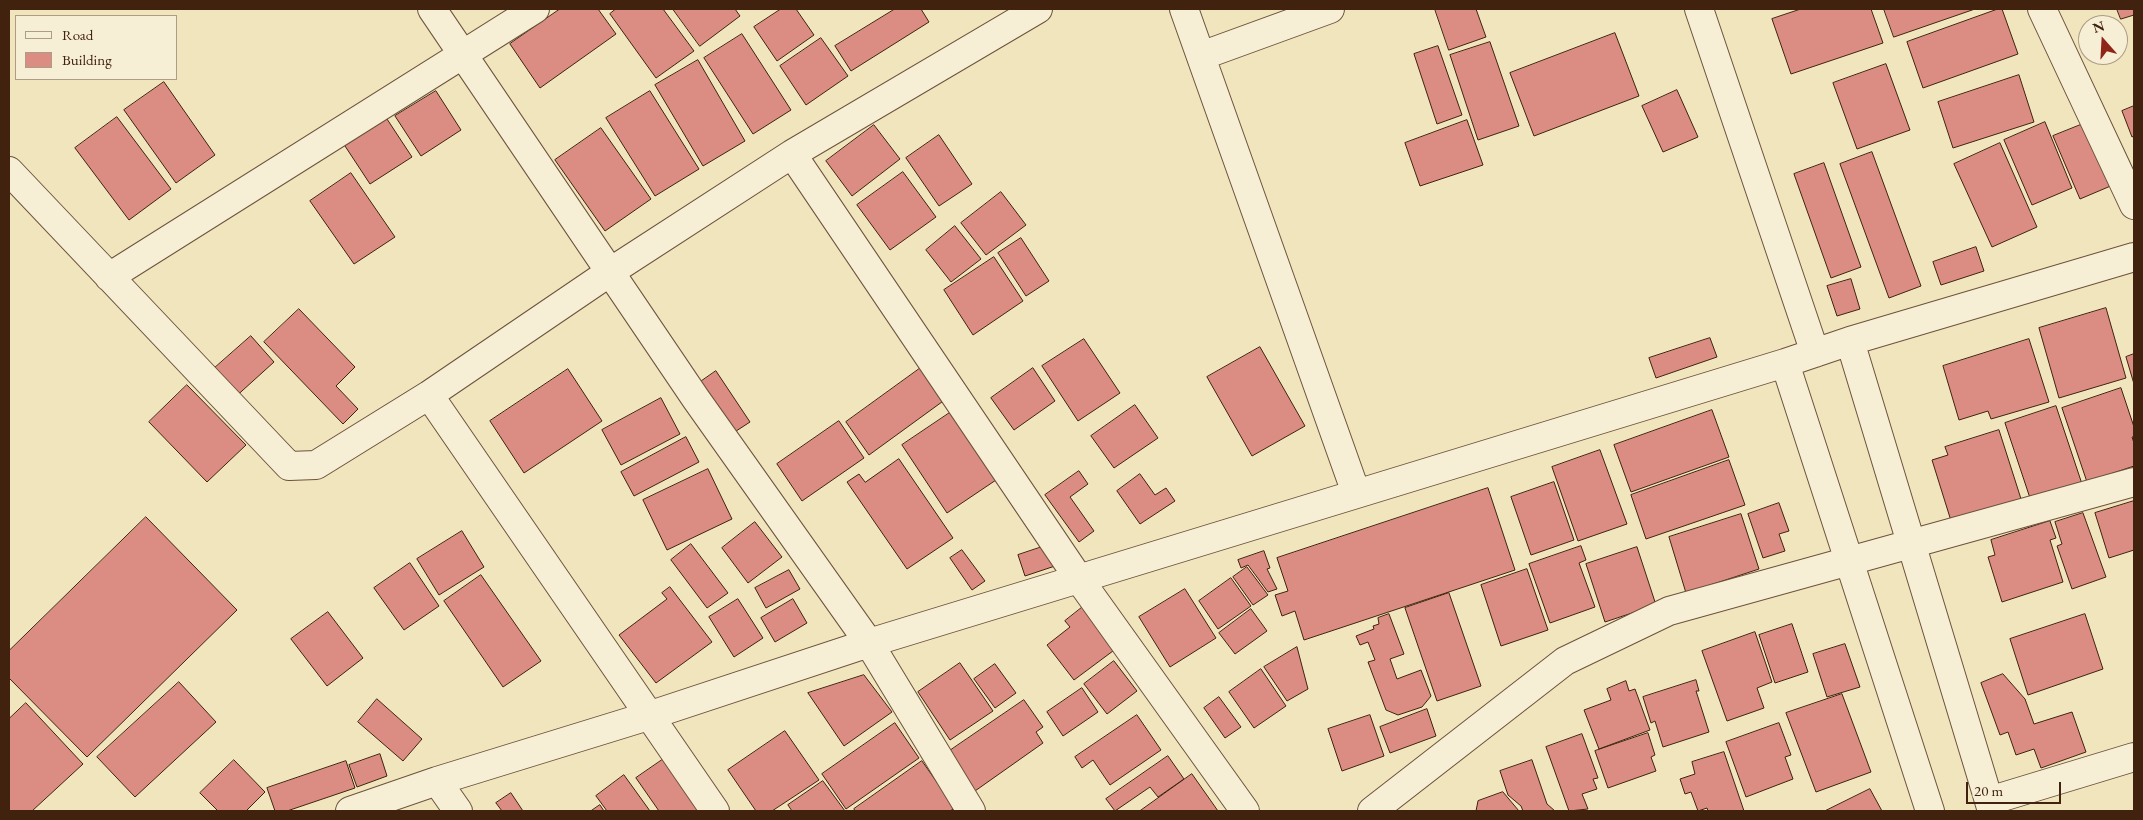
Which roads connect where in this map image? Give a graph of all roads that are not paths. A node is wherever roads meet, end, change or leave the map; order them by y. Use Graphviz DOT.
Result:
graph roads {
  1 [pos="432,9"];
  2 [pos="535,9"];
  3 [pos="1038,9"];
  4 [pos="1184,9"];
  5 [pos="1330,9"];
  6 [pos="1699,9"];
  7 [pos="2042,9"];
  8 [pos="462,53"];
  9 [pos="1201,56"];
  10 [pos="792,154"];
  11 [pos="9,171"];
  12 [pos="2134,205"];
  13 [pos="2134,257"];
  14 [pos="610,272"];
  15 [pos="109,277"];
  16 [pos="1850,342"];
  17 [pos="1814,353"];
  18 [pos="1785,363"];
  19 [pos="429,395"];
  20 [pos="2134,482"];
  21 [pos="1356,493"];
  22 [pos="1911,545"];
  23 [pos="1849,562"];
  24 [pos="1079,580"];
  25 [pos="869,644"];
  26 [pos="648,716"];
  27 [pos="2134,757"];
  28 [pos="437,781"];
  29 [pos="1990,806"];
  30 [pos="350,811"];
  31 [pos="458,811"];
  32 [pos="714,811"];
  33 [pos="971,811"];
  34 [pos="1244,811"];
  35 [pos="1372,811"];
  36 [pos="1930,811"];
  1 -- 8 [label="street"];
  2 -- 8 [label="street"];
  3 -- 10 [label="street"];
  4 -- 9 [label="street"];
  5 -- 9 [label="street"];
  6 -- 17 [label="street"];
  7 -- 12 [label="street"];
  8 -- 14 [label="street"];
  8 -- 15 [label="street"];
  9 -- 21 [label="street"];
  10 -- 14 [label="street"];
  10 -- 24 [label="street"];
  11 -- 15 [label="street"];
  13 -- 16 [label="street"];
  14 -- 19 [label="street"];
  14 -- 25 [label="street"];
  15 -- 19 [label="street"];
  16 -- 17 [label="street"];
  16 -- 22 [label="street"];
  17 -- 18 [label="street"];
  18 -- 21 [label="street"];
  18 -- 23 [label="street"];
  19 -- 26 [label="street"];
  20 -- 22 [label="street"];
  21 -- 24 [label="street"];
  22 -- 23 [label="street"];
  22 -- 29 [label="street"];
  23 -- 35 [label="street"];
  23 -- 36 [label="street"];
  24 -- 25 [label="street"];
  24 -- 34 [label="street"];
  25 -- 26 [label="street"];
  25 -- 33 [label="street"];
  26 -- 28 [label="street"];
  26 -- 32 [label="street"];
  27 -- 29 [label="street"];
  28 -- 30 [label="street"];
  28 -- 31 [label="street"];
}
